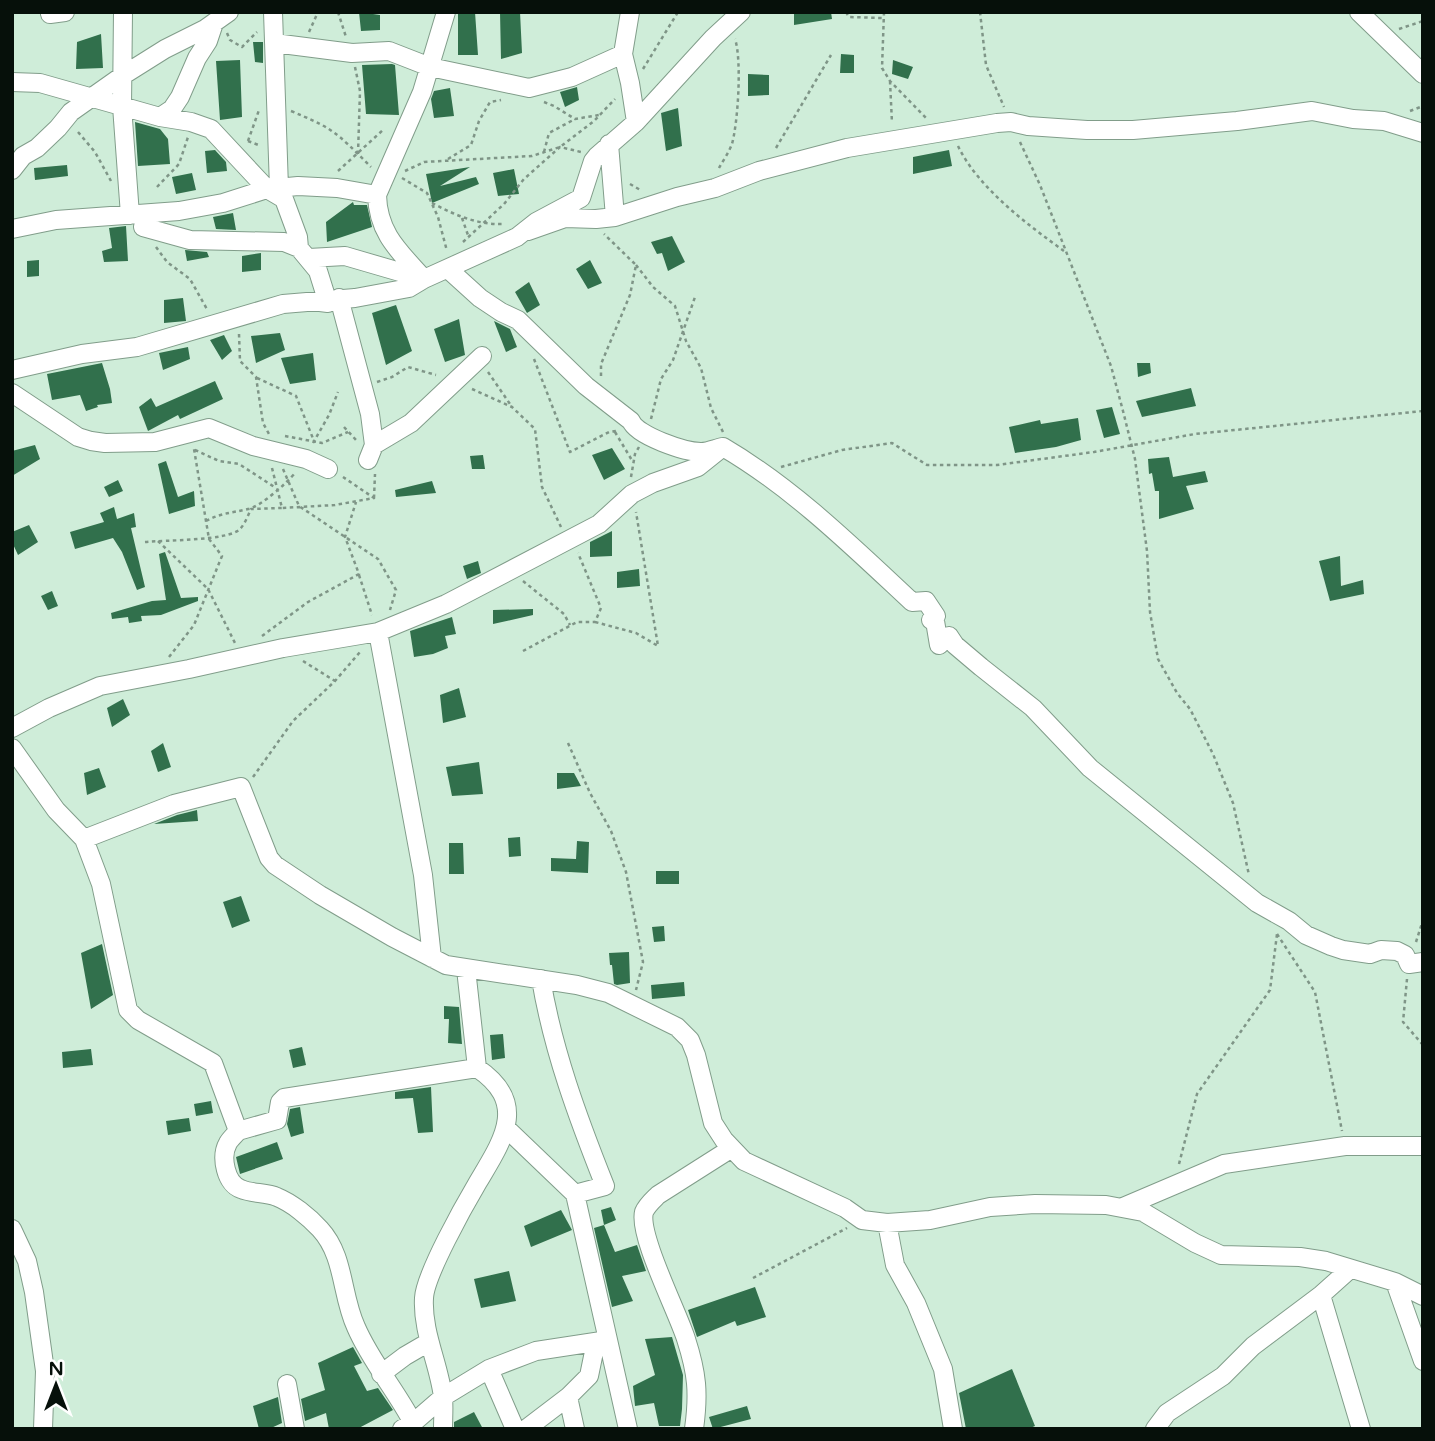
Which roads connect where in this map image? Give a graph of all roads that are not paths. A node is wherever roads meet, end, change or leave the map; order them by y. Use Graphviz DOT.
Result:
graph roads {
  1 [pos="123,12"];
  2 [pos="446,12"];
  3 [pos="630,12"];
  4 [pos="1359,12"];
  5 [pos="273,17"];
  6 [pos="735,17"];
  7 [pos="221,18"];
  8 [pos="274,43"];
  9 [pos="623,54"];
  10 [pos="430,66"];
  11 [pos="1423,74"];
  12 [pos="122,76"];
  13 [pos="12,82"];
  14 [pos="92,97"];
  15 [pos="122,106"];
  16 [pos="160,117"];
  17 [pos="636,122"];
  18 [pos="1423,133"];
  19 [pos="609,144"];
  20 [pos="12,170"];
  21 [pos="380,187"];
  22 [pos="277,192"];
  23 [pos="615,217"];
  24 [pos="136,221"];
  25 [pos="12,229"];
  26 [pos="527,231"];
  27 [pos="304,253"];
  28 [pos="448,269"];
  29 [pos="424,279"];
  30 [pos="326,300"];
  31 [pos="482,356"];
  32 [pos="12,370"];
  33 [pos="12,393"];
  34 [pos="731,451"];
  35 [pos="328,469"];
  36 [pos="378,632"];
  37 [pos="12,728"];
  38 [pos="12,748"];
  39 [pos="84,839"];
  40 [pos="432,958"];
  41 [pos="1416,963"];
  42 [pos="466,969"];
  43 [pos="541,979"];
  44 [pos="477,1068"];
  45 [pos="506,1128"];
  46 [pos="238,1131"];
  47 [pos="1423,1146"];
  48 [pos="732,1148"];
  49 [pos="575,1194"];
  50 [pos="1123,1207"];
  51 [pos="887,1223"];
  52 [pos="12,1229"];
  53 [pos="1350,1269"];
  54 [pos="1395,1282"];
  55 [pos="1321,1295"];
  56 [pos="1423,1297"];
  57 [pos="602,1341"];
  58 [pos="429,1342"];
  59 [pos="1423,1362"];
  60 [pos="489,1369"];
  61 [pos="381,1374"];
  62 [pos="287,1384"];
  63 [pos="443,1397"];
  64 [pos="569,1397"];
  65 [pos="408,1426"];
  66 [pos="43,1429"];
  67 [pos="295,1429"];
  68 [pos="443,1429"];
  69 [pos="515,1429"];
  70 [pos="526,1429"];
  71 [pos="575,1429"];
  72 [pos="628,1429"];
  73 [pos="694,1429"];
  74 [pos="953,1429"];
  75 [pos="1155,1429"];
  76 [pos="1361,1429"];
  1 -- 12 [label="street"];
  2 -- 10 [label="street"];
  3 -- 9 [label="street"];
  4 -- 11 [label="street"];
  5 -- 8 [label="street"];
  6 -- 17 [label="street"];
  7 -- 12 [label="street"];
  7 -- 16 [label="street"];
  8 -- 10 [label="street"];
  8 -- 22 [label="street"];
  9 -- 10 [label="street"];
  9 -- 17 [label="street"];
  10 -- 21 [label="street"];
  12 -- 14 [label="street"];
  12 -- 15 [label="street"];
  13 -- 14 [label="street"];
  14 -- 15 [label="street"];
  14 -- 20 [label="street"];
  15 -- 16 [label="street"];
  15 -- 24 [label="street"];
  16 -- 22 [label="street"];
  17 -- 19 [label="street"];
  18 -- 23 [label="street"];
  19 -- 23 [label="street"];
  19 -- 26 [label="street"];
  21 -- 22 [label="street"];
  21 -- 29 [label="street"];
  22 -- 24 [label="street"];
  22 -- 27 [label="street"];
  23 -- 26 [label="street"];
  24 -- 25 [label="street"];
  24 -- 27 [label="street"];
  26 -- 28 [label="street"];
  27 -- 29 [label="street"];
  27 -- 30 [label="street"];
  28 -- 29 [label="street"];
  28 -- 34 [label="street"];
  29 -- 30 [label="street"];
  30 -- 31 [label="street"];
  30 -- 32 [label="street"];
  33 -- 35 [label="street"];
  34 -- 36 [label="street"];
  34 -- 41 [label="street"];
  36 -- 37 [label="street"];
  36 -- 40 [label="street"];
  38 -- 39 [label="street"];
  39 -- 40 [label="street"];
  39 -- 46 [label="street"];
  40 -- 42 [label="street"];
  42 -- 43 [label="street"];
  42 -- 44 [label="street"];
  43 -- 48 [label="street"];
  43 -- 49 [label="street"];
  44 -- 45 [label="street"];
  44 -- 46 [label="street"];
  45 -- 49 [label="street"];
  45 -- 58 [label="street"];
  46 -- 61 [label="street"];
  47 -- 50 [label="street"];
  48 -- 51 [label="street"];
  48 -- 73 [label="street"];
  49 -- 57 [label="street"];
  50 -- 51 [label="street"];
  50 -- 53 [label="street"];
  51 -- 74 [label="street"];
  52 -- 66 [label="street"];
  53 -- 54 [label="street"];
  53 -- 55 [label="street"];
  54 -- 56 [label="street"];
  54 -- 59 [label="street"];
  55 -- 75 [label="street"];
  55 -- 76 [label="street"];
  57 -- 60 [label="street"];
  57 -- 64 [label="street"];
  57 -- 72 [label="street"];
  58 -- 61 [label="street"];
  58 -- 63 [label="street"];
  60 -- 63 [label="street"];
  60 -- 69 [label="street"];
  61 -- 65 [label="street"];
  62 -- 67 [label="street"];
  63 -- 65 [label="street"];
  63 -- 68 [label="street"];
  64 -- 70 [label="street"];
  64 -- 71 [label="street"];
}
